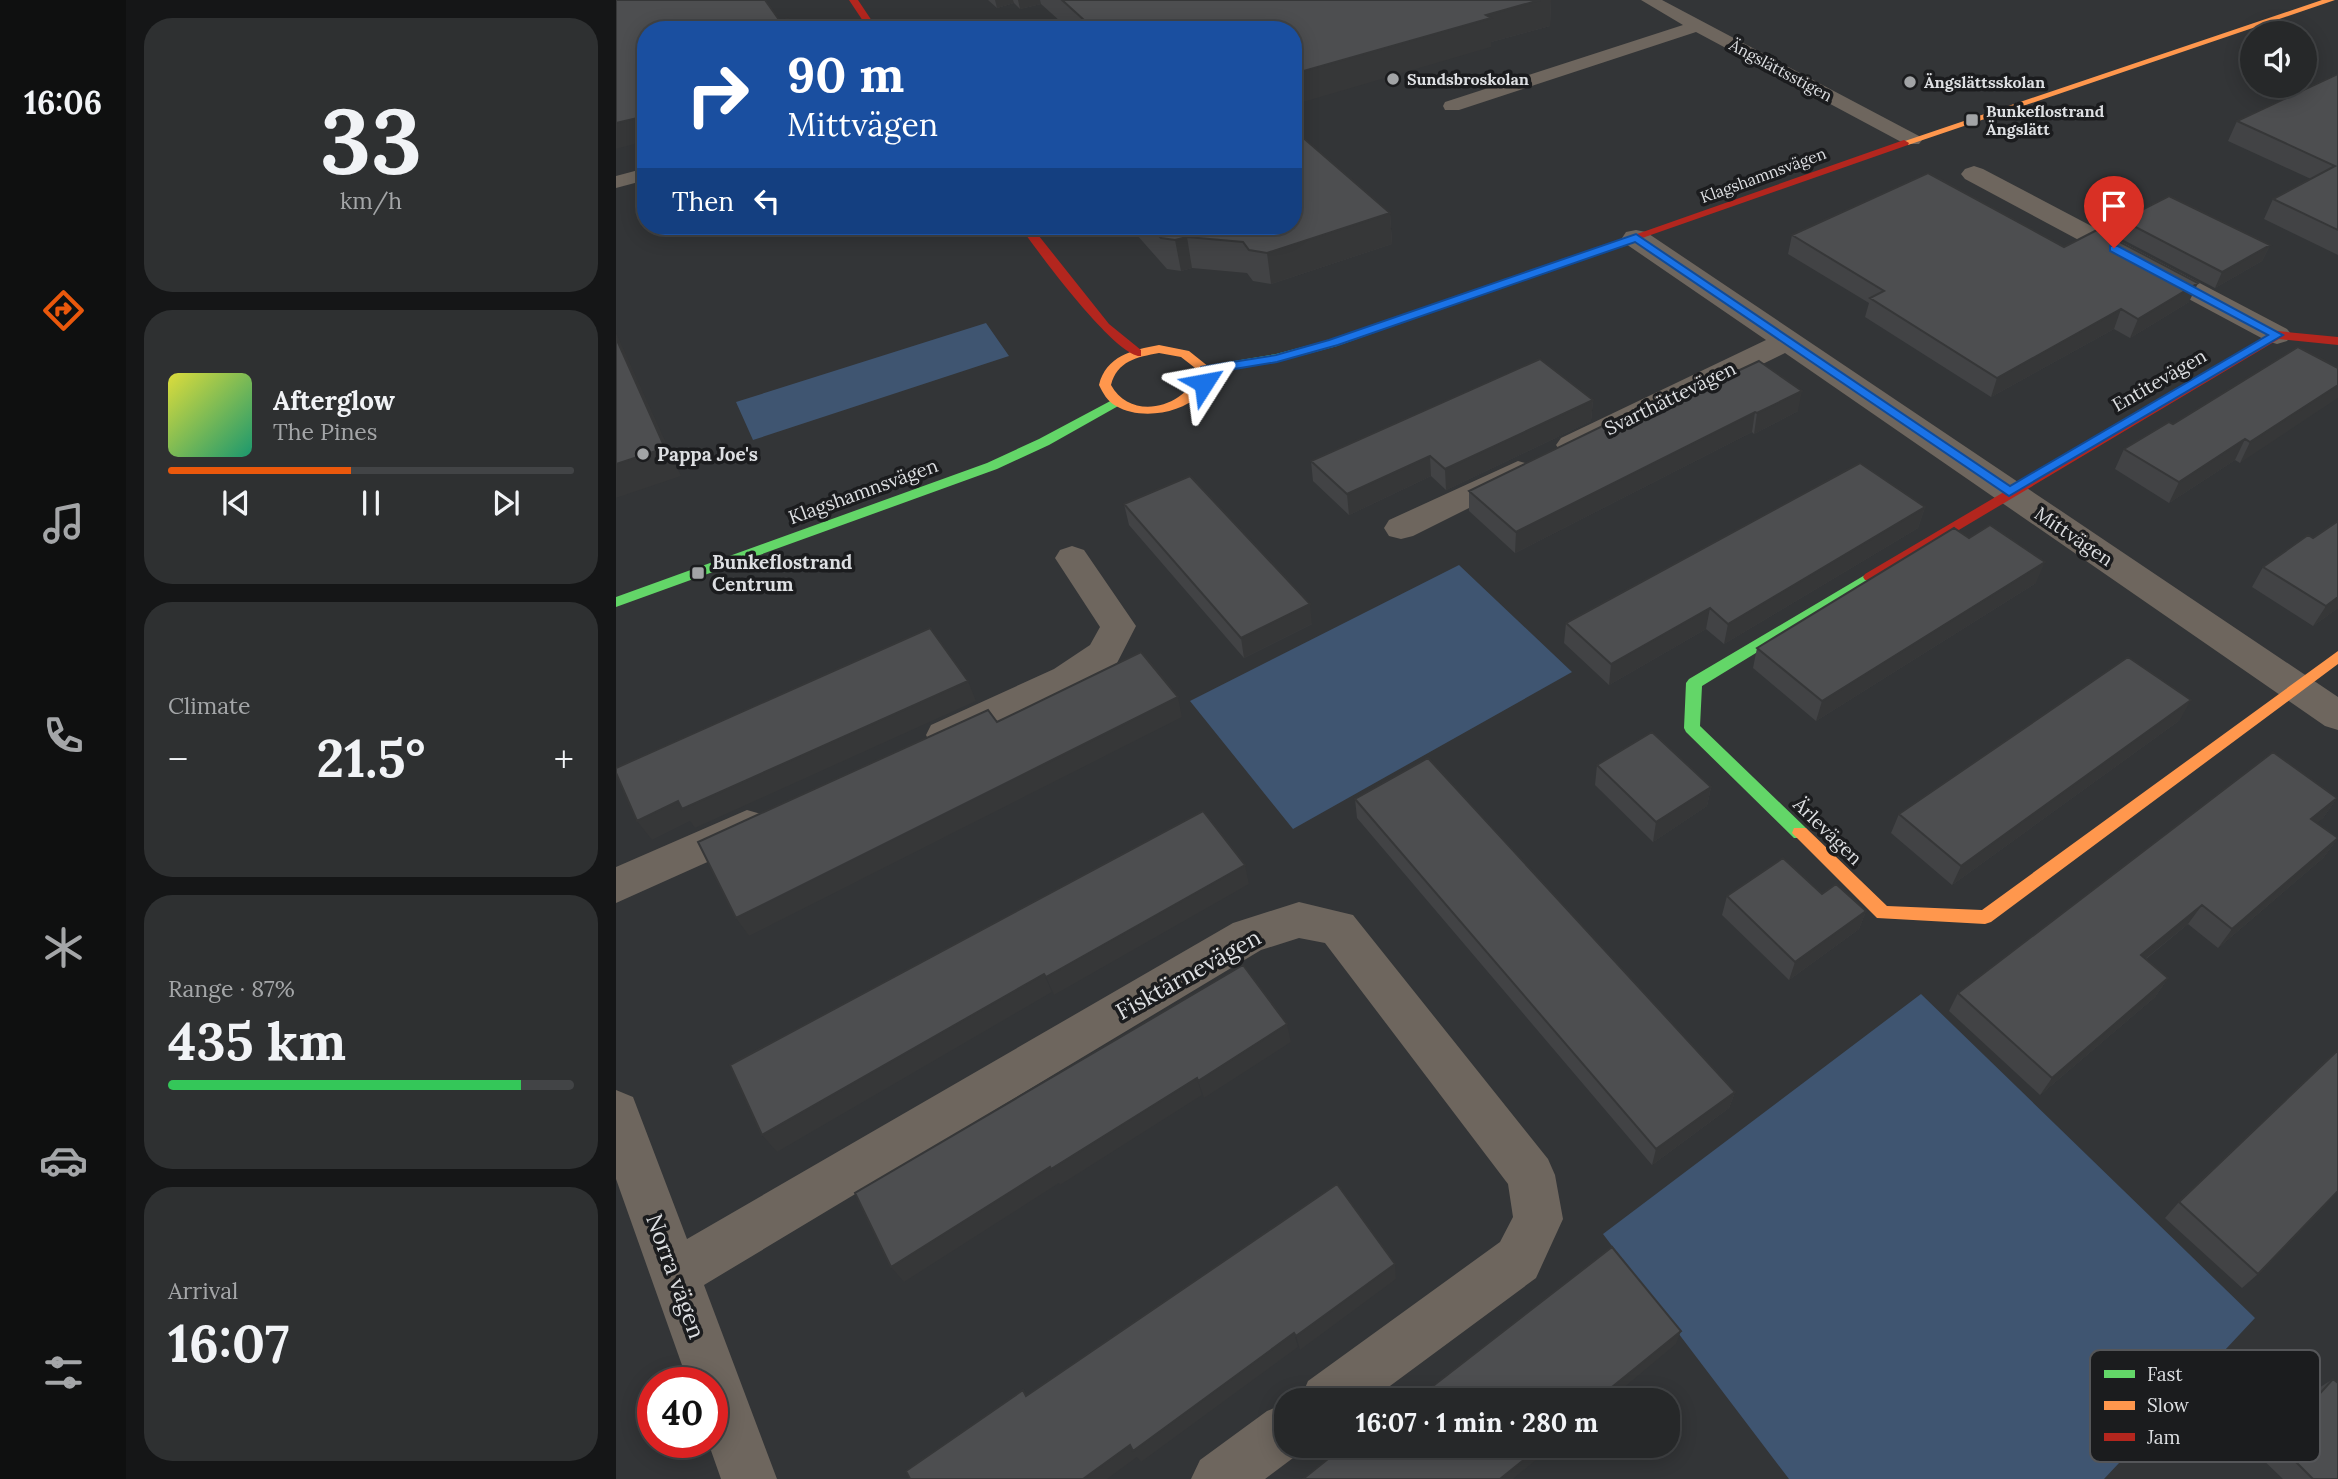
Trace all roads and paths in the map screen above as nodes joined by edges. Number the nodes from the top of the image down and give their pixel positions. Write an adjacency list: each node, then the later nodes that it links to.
1 (853, 0): 4 (street)
2 (1649, 0): 5 (lane, Ängslättsstigen)
3 (2330, 0): 7 (street, Klagshamnsvägen)
4 (868, 21)
5 (1698, 26): 6 (lane); 7 (lane, Ängslättsstigen)
6 (1452, 106)
7 (1912, 140): 12 (street, Klagshamnsvägen)
8 (1974, 174): 13 (street)
9 (637, 176): 10 (lane)
10 (616, 182)
11 (1032, 235): 16 (street)
12 (1636, 238): 14 (street, Mittvägen); 17 (street, Klagshamnsvägen)
13 (2277, 335): 15 (street); 19 (street, Entitevägen)
14 (1787, 341): 19 (street, Mittvägen); 20 (street, Svarthättevägen)
15 (2338, 341)
16 (1137, 352): 17 (street); 18 (street)
17 (1205, 370): 18 (street)
18 (1116, 402): 22 (street, Klagshamnsvägen)
19 (2009, 492): 24 (street, Mittvägen); 24 (street, Ärlevägen)
20 (1401, 528)
21 (1072, 558): 26 (street)
22 (616, 602)
23 (2338, 656): 24 (street)
24 (2295, 687): 25 (street, Mittvägen)
25 (2338, 716)
26 (916, 748)
27 (779, 811): 28 (street)
28 (616, 886)
29 (616, 1112): 30 (street, Norra vägen)
30 (675, 1274): 31 (street, Fisktärnevägen); 33 (street, Norra vägen)
31 (1343, 1388)
32 (1274, 1439): 34 (street)
33 (749, 1479)
34 (1219, 1479)

